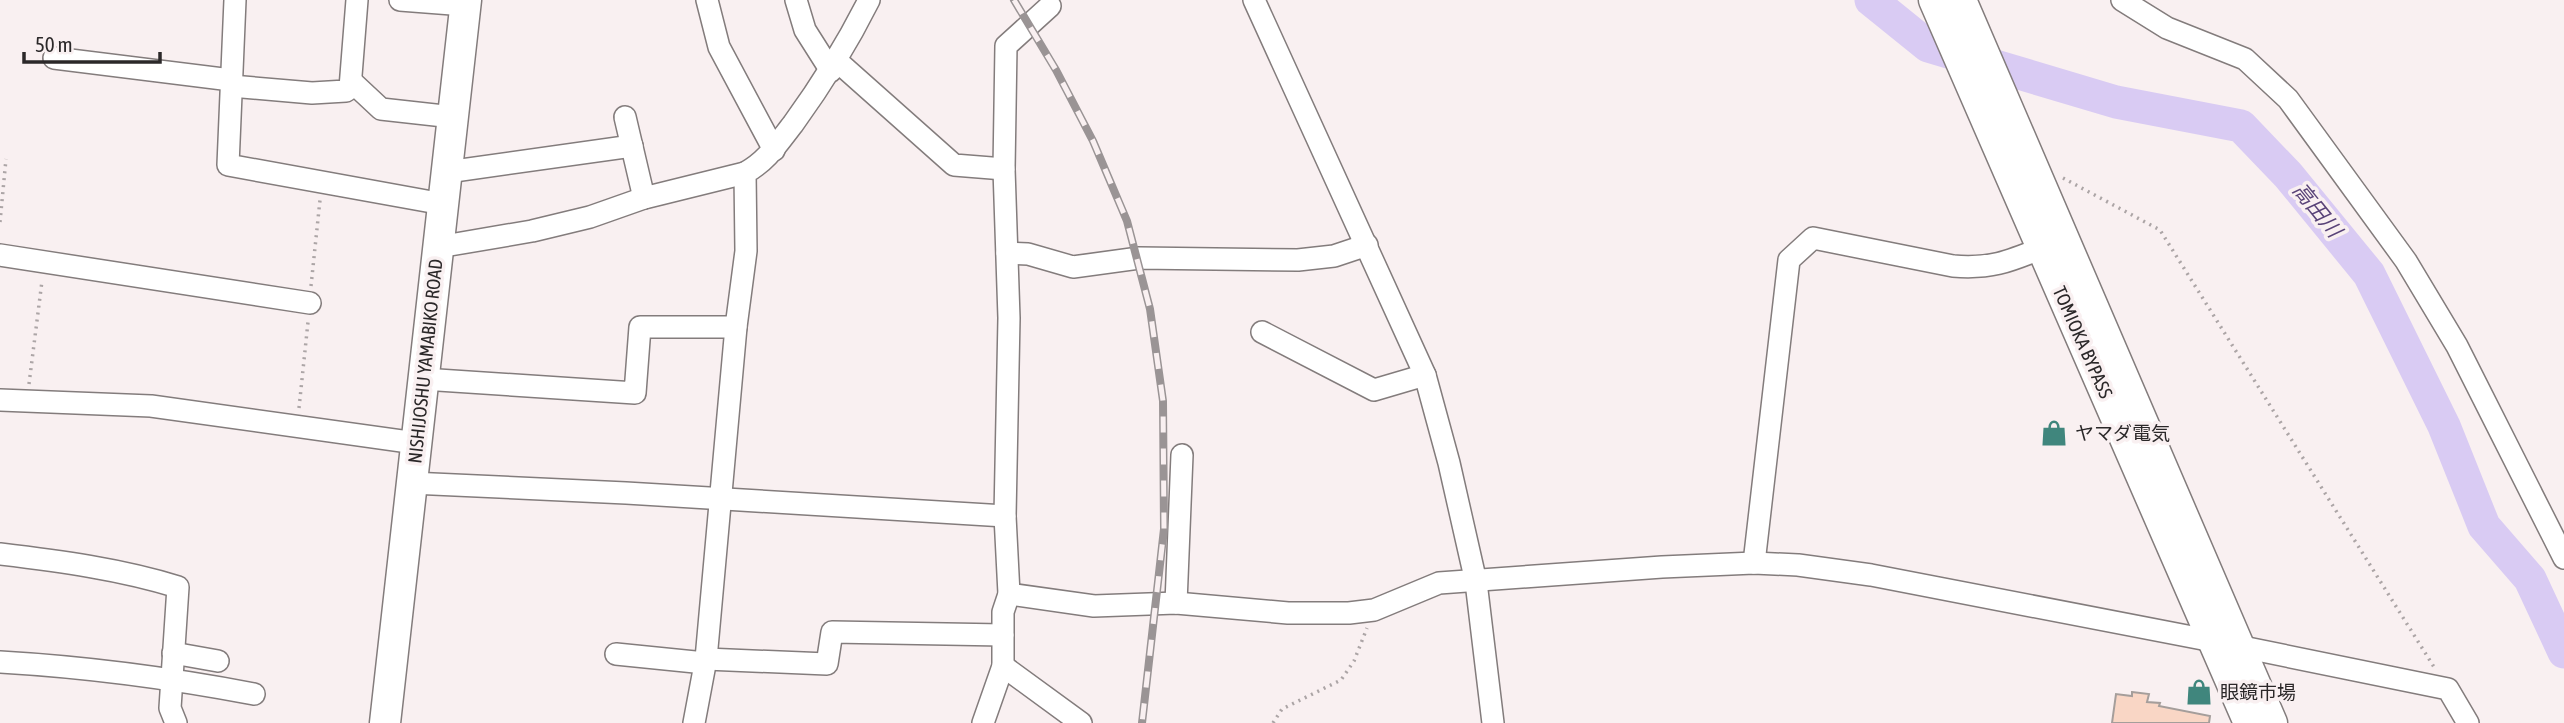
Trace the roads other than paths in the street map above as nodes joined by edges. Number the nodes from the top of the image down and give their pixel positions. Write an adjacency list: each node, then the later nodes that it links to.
1 (235, 0): 16 (street)
2 (357, 0): 15 (street)
3 (400, 0): 12 (street)
4 (707, 0): 20 (street)
5 (796, 0): 14 (street)
6 (869, 0): 14 (street)
7 (1254, 0): 26 (street)
8 (1934, 0): 28 (highway, TOMIOKA BYPASS)
9 (1961, 0): 49 (highway, TOMIOKA BYPASS)
10 (2122, 0): 43 (street)
11 (1051, 2): 21 (street)
12 (466, 3): 17 (highway, NISHIJOSHU YAMABIKO ROAD)
13 (54, 58): 16 (street)
14 (834, 66): 20 (street); 21 (street)
15 (351, 81): 16 (street); 17 (street)
16 (231, 83): 25 (street)
17 (453, 117): 22 (highway, NISHIJOSHU YAMABIKO ROAD)
18 (625, 117): 19 (street)
19 (632, 146): 22 (street); 24 (street)
20 (774, 150): 23 (street)
21 (1004, 169): 29 (street)
22 (447, 172): 25 (highway, NISHIJOSHU YAMABIKO ROAD)
23 (745, 173): 24 (street); 32 (street)
24 (644, 198): 27 (street)
25 (443, 204): 27 (highway, NISHIJOSHU YAMABIKO ROAD)
26 (1367, 245): 29 (street); 34 (street)
27 (438, 247): 35 (highway, NISHIJOSHU YAMABIKO ROAD)
28 (2042, 248): 44 (street); 49 (highway, TOMIOKA BYPASS)
29 (1007, 253): 41 (street)
30 (0, 255): 31 (street)
31 (310, 303)
32 (736, 327): 35 (street); 40 (street)
33 (1262, 332): 34 (street)
34 (1425, 375): 45 (street)
35 (423, 379): 37 (highway, NISHIJOSHU YAMABIKO ROAD)
36 (0, 400): 37 (street)
37 (416, 443): 39 (highway, NISHIJOSHU YAMABIKO ROAD)
38 (1182, 455): 47 (street)
39 (411, 483): 40 (street); 59 (highway, NISHIJOSHU YAMABIKO ROAD)
40 (721, 499): 41 (street); 53 (street)
41 (1005, 516): 46 (street)
42 (0, 554): 50 (street)
43 (2564, 558)
44 (1754, 564): 45 (street); 49 (street)
45 (1476, 582): 47 (street); 63 (street)
46 (1009, 594): 47 (street); 48 (street)
47 (1176, 603)
48 (1003, 635): 53 (street); 55 (street)
49 (2225, 644): 64 (highway, TOMIOKA BYPASS); 65 (highway, TOMIOKA BYPASS); 66 (street)
50 (173, 653): 52 (street); 56 (street)
51 (616, 654): 53 (street)
52 (218, 661)
53 (705, 661): 60 (street)
54 (0, 662): 56 (street)
55 (1003, 666): 61 (street); 62 (street)
56 (171, 678): 57 (street); 58 (street)
57 (254, 694)
58 (176, 723)
59 (385, 723)
60 (694, 723)
61 (983, 723)
62 (1082, 723)
63 (1493, 723)
64 (2249, 723)
65 (2272, 723)
66 (2468, 723)

